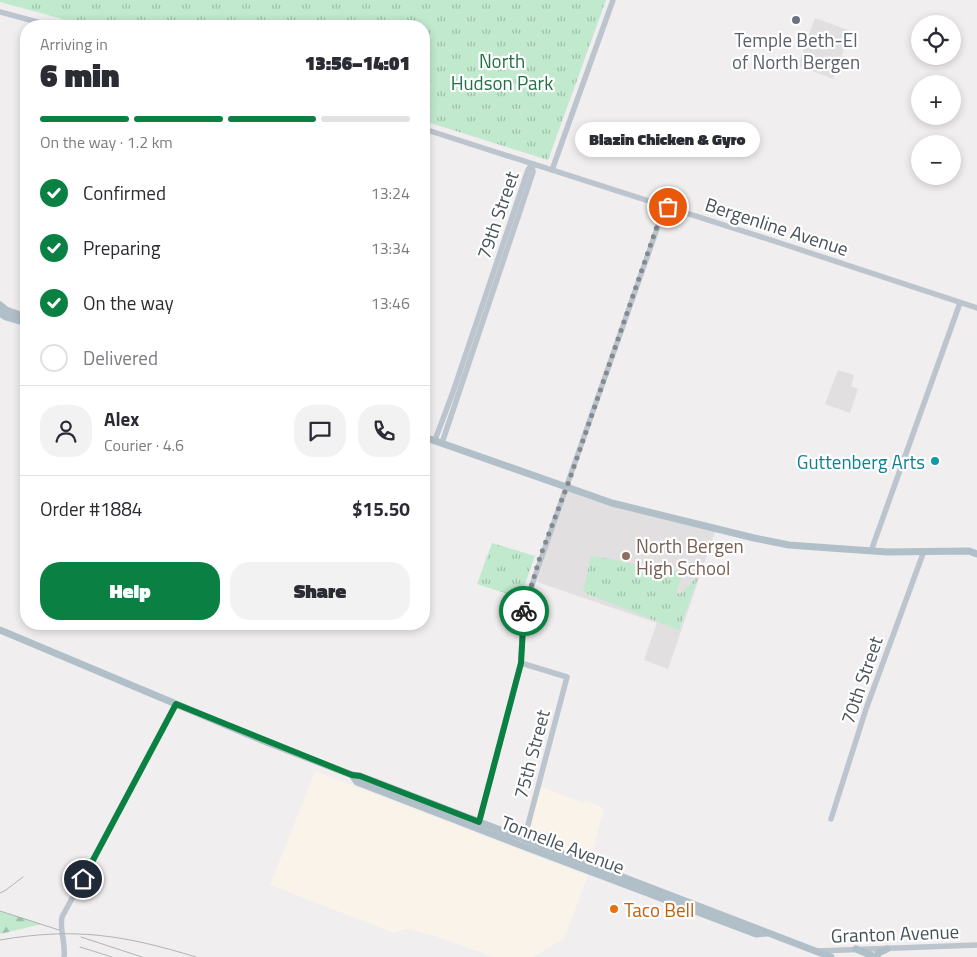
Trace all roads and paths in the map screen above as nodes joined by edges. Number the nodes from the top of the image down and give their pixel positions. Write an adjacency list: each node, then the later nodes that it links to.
1 (613, 0): 6 (street)
2 (0, 12): 3 (street)
3 (30, 20)
4 (430, 131): 5 (street, Bergenline Avenue)
5 (532, 164): 6 (street, Bergenline Avenue); 14 (street, 79th Street)
6 (552, 170): 7 (street, Bergenline Avenue)
7 (664, 206): 8 (street, Bergenline Avenue); 15 (street)
8 (960, 303): 9 (street, Bergenline Avenue); 16 (street)
9 (977, 308)
10 (1, 309): 11 (main road); 12 (main road)
11 (20, 315)
12 (20, 320)
13 (430, 439): 14 (main road)
14 (438, 441): 15 (main road)
15 (567, 487): 16 (main road); 20 (street)
16 (871, 551): 17 (main road)
17 (924, 552): 18 (main road); 22 (street, 70th Street)
18 (977, 554)
19 (0, 630): 21 (main road, Tonnelle Avenue)
20 (521, 663): 23 (street); 24 (street, 75th Street)
21 (176, 704): 23 (main road, Tonnelle Avenue); 30 (street)
22 (831, 819)
23 (478, 825): 24 (main road, Tonnelle Avenue); 25 (main road, Tonnelle Avenue)
24 (524, 840): 25 (main road, Tonnelle Avenue)
25 (767, 933): 29 (main road, Tonnelle Avenue)
26 (977, 945): 28 (street, Granton Avenue)
27 (856, 949): 28 (street, Granton Avenue); 29 (street, Granton Avenue); 32 (main road)
28 (887, 949): 32 (main road)
29 (815, 951): 31 (main road, Tonnelle Avenue)
30 (64, 957)
31 (831, 957)
32 (876, 957)

